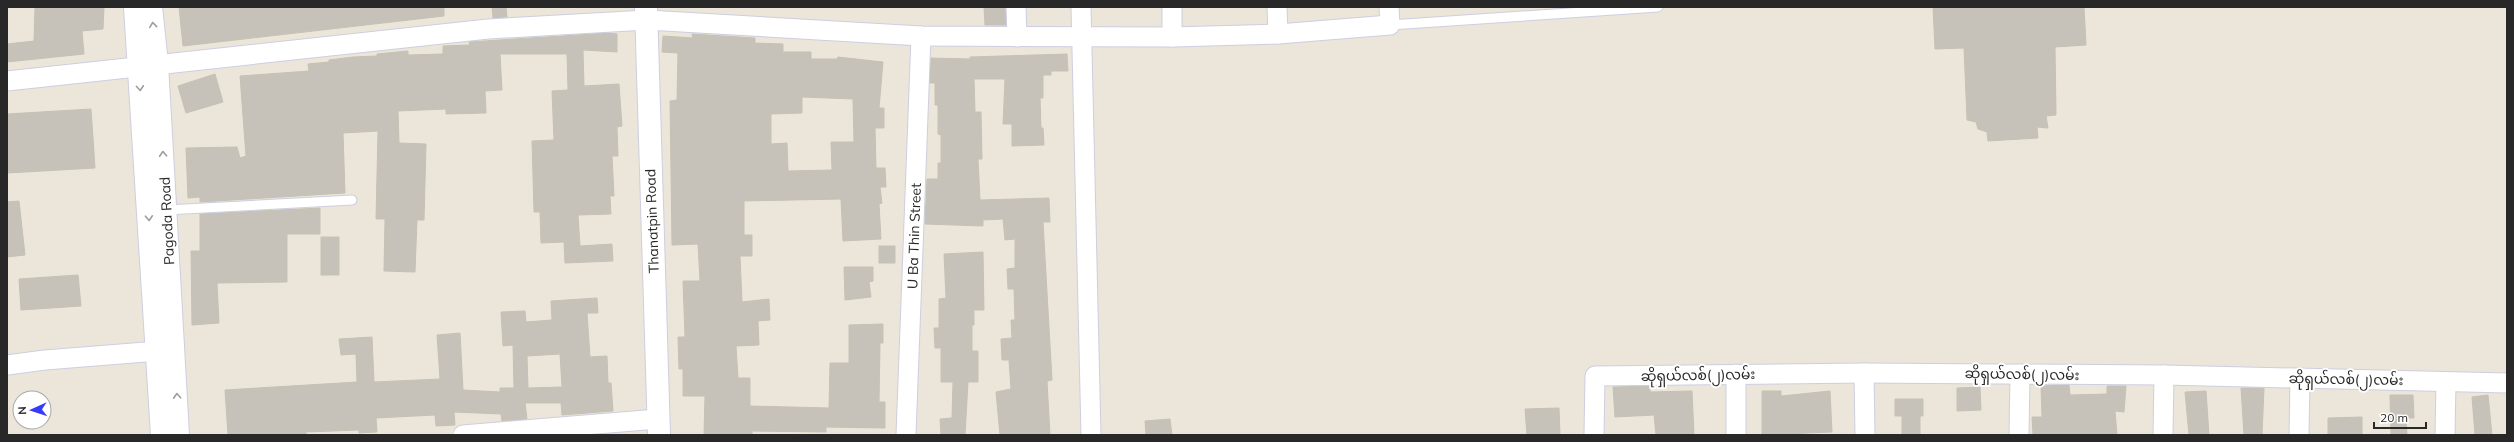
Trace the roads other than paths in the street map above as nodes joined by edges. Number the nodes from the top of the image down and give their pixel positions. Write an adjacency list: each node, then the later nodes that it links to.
1 (135, 7): 15 (street, Pagoda Road)
2 (151, 7): 15 (street, Pagoda Road, one-way to 2)
3 (1016, 7): 12 (street)
4 (1081, 7): 13 (street)
5 (1172, 7): 14 (street)
6 (1277, 7): 10 (street)
7 (1658, 7): 9 (lane)
8 (647, 13): 11 (street); 15 (street); 28 (street, Thanatpin Road)
9 (1390, 16): 10 (street)
10 (1278, 34): 14 (street)
11 (921, 36): 12 (street); 32 (street, U Ba Thin Street)
12 (1017, 37): 13 (street)
13 (1082, 37): 14 (street); 33 (street)
14 (1172, 37)
15 (148, 65): 16 (street); 18 (street, Pagoda Road, one-way to 15); 19 (street, Pagoda Road, one-way to 19)
16 (7, 81)
17 (352, 200): 18 (lane)
18 (166, 210): 19 (street, Pagoda Road)
19 (166, 350): 20 (street); 29 (street, Pagoda Road); 30 (street, Pagoda Road, one-way to 19)
20 (7, 365)
21 (1864, 373): 22 (street, ဆိုရှယ်လစ်(၂)လမ်း); 23 (street, ဆိုရှယ်လစ်(၂)လမ်း); 36 (street)
22 (1736, 374): 34 (street, ဆိုရှယ်လစ်(၂)လမ်း); 35 (street)
23 (2020, 374): 24 (street, ဆိုရှယ်လစ်(၂)လမ်း); 37 (street)
24 (2164, 376): 25 (street, ဆိုရှယ်လစ်(၂)လမ်း); 38 (street)
25 (2300, 378): 26 (street, ဆိုရှယ်လစ်(၂)လမ်း); 39 (street)
26 (2446, 382): 27 (street, ဆိုရှယ်လစ်(၂)လမ်း); 40 (street)
27 (2507, 383)
28 (658, 427): 31 (street)
29 (162, 435)
30 (178, 435)
31 (463, 435)
32 (906, 435)
33 (1091, 435)
34 (1594, 435)
35 (1736, 435)
36 (1865, 435)
37 (2019, 435)
38 (2163, 435)
39 (2299, 435)
40 (2445, 435)

